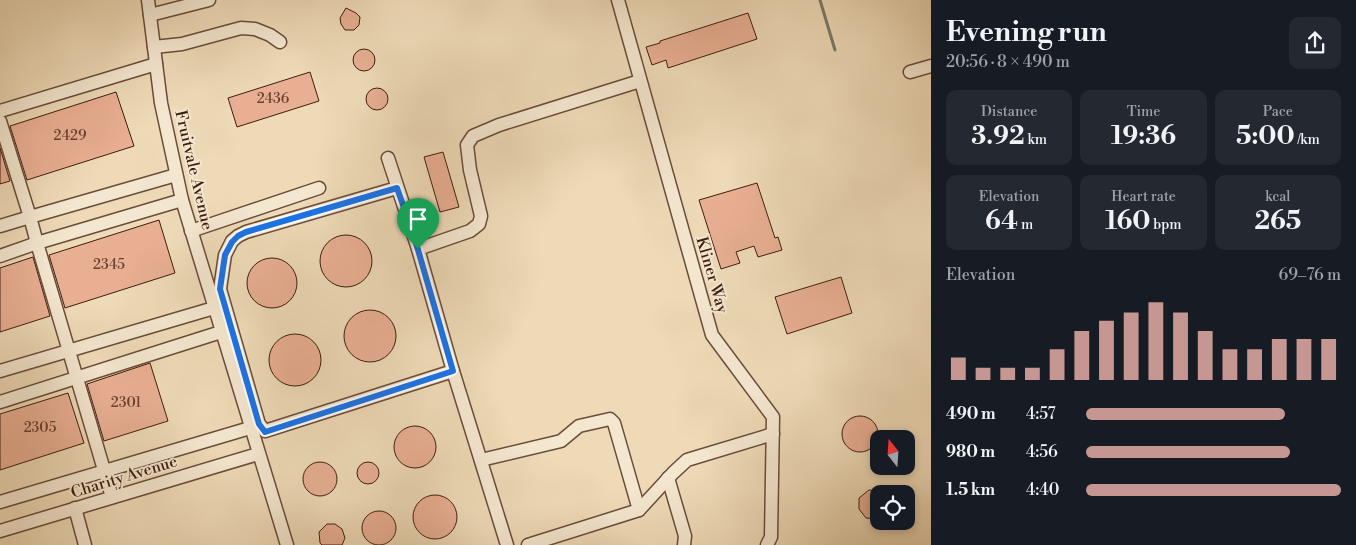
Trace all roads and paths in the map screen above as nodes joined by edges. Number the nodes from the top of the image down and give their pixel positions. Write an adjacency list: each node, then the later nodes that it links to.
1 (148, 0): 5 (street, Fruitvale Avenue)
2 (209, 0): 4 (street)
3 (618, 0): 11 (street, Kliner Way)
4 (188, 3): 5 (street)
5 (150, 15): 7 (street, Fruitvale Avenue)
6 (280, 42): 7 (street)
7 (154, 47): 8 (street, Fruitvale Avenue)
8 (156, 64): 12 (street); 15 (street, Fruitvale Avenue)
9 (931, 66): 10 (street)
10 (910, 72)
11 (640, 80): 23 (street); 33 (street, Kliner Way)
12 (0, 111)
13 (0, 121): 19 (street)
14 (388, 158): 17 (street)
15 (176, 175): 18 (street, Fruitvale Avenue); 19 (street)
16 (319, 188): 21 (street)
17 (397, 188): 23 (street); 29 (street)
18 (182, 200): 21 (street, Fruitvale Avenue); 22 (street)
19 (30, 217): 20 (street); 22 (street)
20 (0, 226)
21 (191, 231): 25 (street, Fruitvale Avenue)
22 (37, 243): 24 (street); 27 (street)
23 (418, 249): 29 (street)
24 (0, 256)
25 (214, 308): 26 (street, Fruitvale Avenue); 27 (street)
26 (221, 332): 30 (street); 32 (street, Fruitvale Avenue)
27 (68, 350): 28 (street); 30 (street)
28 (0, 371)
29 (453, 371): 35 (street)
30 (76, 378): 31 (street); 36 (street)
31 (0, 402)
32 (250, 428): 34 (street, Fruitvale Avenue); 36 (street)
33 (773, 434): 37 (street); 48 (street, Kliner Way)
34 (258, 454): 38 (street, Charity Avenue); 44 (street, Fruitvale Avenue)
35 (481, 460): 41 (street); 45 (street)
36 (103, 470): 38 (street); 39 (street)
37 (668, 478): 41 (street); 47 (street)
38 (112, 497): 40 (street, Charity Avenue)
39 (0, 502)
40 (75, 508): 42 (street, Charity Avenue); 43 (street)
41 (639, 510): 46 (street)
42 (0, 531)
43 (85, 545)
44 (287, 545)
45 (507, 545)
46 (528, 545)
47 (684, 545)
48 (767, 545)

